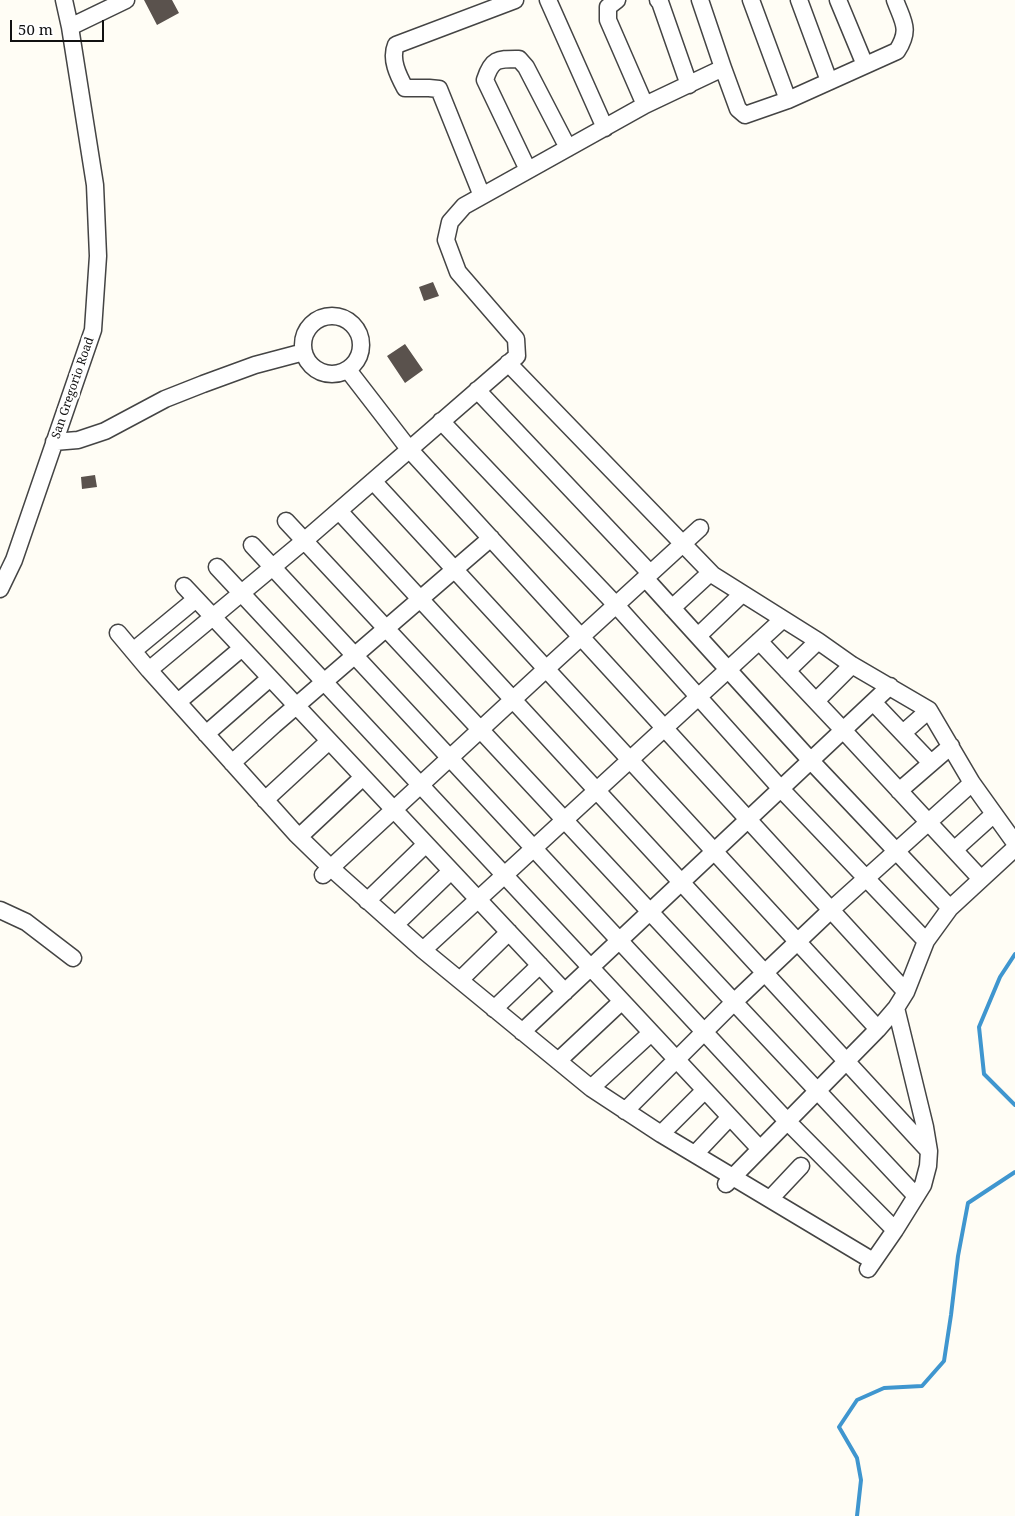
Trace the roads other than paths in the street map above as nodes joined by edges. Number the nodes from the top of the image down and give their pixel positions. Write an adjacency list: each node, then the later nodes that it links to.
1 (64, 0): 12 (street, San Gregorio Road)
2 (126, 0): 12 (street)
3 (515, 0): 22 (street)
4 (548, 0): 19 (street)
5 (616, 0): 18 (street)
6 (658, 0): 16 (street)
7 (700, 0): 14 (street)
8 (751, 0): 17 (street)
9 (798, 0): 15 (street)
10 (838, 0): 13 (street)
11 (896, 0): 13 (street)
12 (70, 26): 28 (street, San Gregorio Road)
13 (865, 65): 15 (street)
14 (723, 68): 16 (street); 17 (street)
15 (829, 81): 17 (street)
16 (689, 85): 18 (street)
17 (788, 100)
18 (645, 105): 19 (street)
19 (605, 128): 20 (street)
20 (568, 148): 21 (street); 21 (street)
21 (528, 170): 22 (street)
22 (482, 196): 24 (street)
23 (304, 352): 25 (street); 25 (street); 28 (street)
24 (508, 363): 26 (street); 37 (street)
25 (348, 370): 29 (street)
26 (477, 390): 27 (street); 42 (street)
27 (441, 421): 29 (street); 49 (street)
28 (54, 442): 44 (street, San Gregorio Road)
29 (409, 449): 30 (street); 34 (street)
30 (373, 481): 31 (street); 40 (street)
31 (339, 511): 35 (street); 48 (street)
32 (286, 521): 35 (street)
33 (700, 528): 37 (street)
34 (490, 538): 40 (street); 56 (street)
35 (304, 542): 39 (street); 53 (street)
36 (252, 545): 39 (street)
37 (682, 545): 41 (street); 42 (street)
38 (217, 566): 45 (street)
39 (272, 568): 45 (street); 61 (street)
40 (455, 570): 48 (street); 63 (street)
41 (710, 573): 46 (street); 50 (street)
42 (648, 576): 49 (street); 50 (street)
43 (184, 586): 47 (street)
44 (0, 590)
45 (241, 593): 51 (street); 68 (street)
46 (742, 594): 52 (street); 55 (street)
47 (196, 599): 51 (street); 60 (street)
48 (421, 599): 53 (street); 71 (street)
49 (616, 605): 56 (street); 70 (street)
50 (672, 608): 55 (street)
51 (213, 617): 59 (street); 65 (street)
52 (782, 620): 57 (street); 58 (street)
53 (386, 629): 61 (street); 78 (street)
54 (118, 633): 60 (street)
55 (698, 636): 64 (street)
56 (580, 637): 63 (street); 77 (street)
57 (758, 641): 64 (street); 66 (street)
58 (818, 641): 62 (street); 66 (street)
59 (242, 648): 67 (street); 73 (street)
60 (133, 651): 65 (street)
61 (354, 656): 68 (street); 84 (street)
62 (852, 665): 69 (street); 72 (street)
63 (546, 668): 71 (street); 85 (street)
64 (728, 669): 70 (street); 86 (street)
65 (149, 670): 73 (street)
66 (787, 671): 72 (street)
67 (270, 678): 75 (street); 81 (street)
68 (324, 682): 75 (street); 91 (street)
69 (890, 686): 74 (street); 76 (street)
70 (698, 697): 77 (street); 92 (street)
71 (513, 699): 78 (street); 93 (street)
72 (816, 701): 79 (street)
73 (178, 702): 81 (street)
74 (873, 702): 79 (street); 80 (street)
75 (296, 706): 82 (street); 87 (street)
76 (929, 710): 80 (street); 83 (street)
77 (665, 727): 85 (street); 98 (street)
78 (480, 730): 84 (street); 99 (street)
79 (844, 730): 86 (street); 94 (street)
80 (903, 733): 88 (street)
81 (206, 734): 87 (street)
82 (329, 741): 89 (street); 95 (street)
83 (951, 746): 88 (street); 90 (street)
84 (449, 758): 91 (street); 104 (street)
85 (629, 760): 93 (street); 108 (street)
86 (810, 761): 92 (street); 107 (street)
87 (232, 763): 95 (street)
88 (931, 764): 94 (street)
89 (363, 777): 96 (street); 101 (street)
90 (972, 783): 97 (street); 100 (street)
91 (420, 785): 96 (street); 111 (street)
92 (781, 789): 98 (street); 112 (street)
93 (596, 790): 99 (street); 114 (street)
94 (899, 791): 100 (street)
95 (265, 800): 101 (street)
96 (394, 810): 103 (street); 110 (street)
97 (994, 814): 102 (street); 106 (street)
98 (749, 819): 108 (street); 118 (street)
99 (564, 820): 104 (street); 120 (street)
100 (928, 822): 106 (street); 107 (street)
101 (299, 837): 110 (street)
102 (1015, 843)
103 (426, 844): 109 (street); 116 (street)
104 (533, 848): 111 (street); 123 (street)
105 (1015, 848): 113 (street)
106 (954, 850): 113 (street)
107 (896, 851): 112 (street); 117 (street)
108 (714, 852): 114 (street); 125 (street)
109 (451, 871): 115 (street); 121 (street)
110 (327, 872): 116 (street)
111 (504, 875): 115 (street); 129 (street)
112 (866, 878): 118 (street); 124 (street)
113 (981, 880): 117 (street)
114 (682, 882): 120 (street); 130 (street)
115 (478, 899): 122 (street); 126 (street)
116 (367, 901): 121 (street)
117 (950, 908): 124 (street)
118 (832, 909): 125 (street); 133 (street)
119 (0, 910): 127 (street)
120 (650, 912): 123 (street); 135 (street)
121 (395, 924): 126 (street)
122 (509, 932): 128 (street); 131 (street)
123 (620, 941): 129 (street); 140 (street)
124 (926, 941): 133 (street)
125 (797, 942): 130 (street); 138 (street)
126 (423, 950): 131 (street)
127 (73, 958)
128 (540, 965): 132 (street); 137 (street)
129 (591, 968): 132 (street); 134 (street)
130 (765, 972): 135 (street); 144 (street)
131 (460, 980): 137 (street)
132 (565, 992): 139 (street)
133 (906, 992): 136 (street)
134 (622, 1001): 141 (street); 143 (street)
135 (734, 1002): 140 (street); 147 (street)
136 (896, 1008): 138 (street); 153 (street)
137 (494, 1009): 139 (street)
138 (878, 1029): 144 (street)
139 (522, 1032): 143 (street)
140 (704, 1032): 142 (street); 150 (street)
141 (651, 1033): 142 (street); 145 (street)
142 (676, 1060): 146 (street); 148 (street)
143 (558, 1061): 145 (street)
144 (846, 1061): 147 (street); 153 (street)
145 (590, 1088): 148 (street)
146 (705, 1090): 149 (street); 151 (street)
147 (817, 1091): 150 (street); 157 (street)
148 (625, 1112): 151 (street)
149 (730, 1117): 152 (street); 154 (street)
150 (787, 1121): 152 (street); 159 (street)
151 (661, 1134): 154 (street)
152 (760, 1149): 156 (street)
153 (929, 1151): 157 (street)
154 (695, 1154): 156 (street)
155 (801, 1166): 158 (street)
156 (729, 1181): 158 (street)
157 (916, 1196): 159 (street)
158 (770, 1199): 159 (street)
159 (895, 1230)

